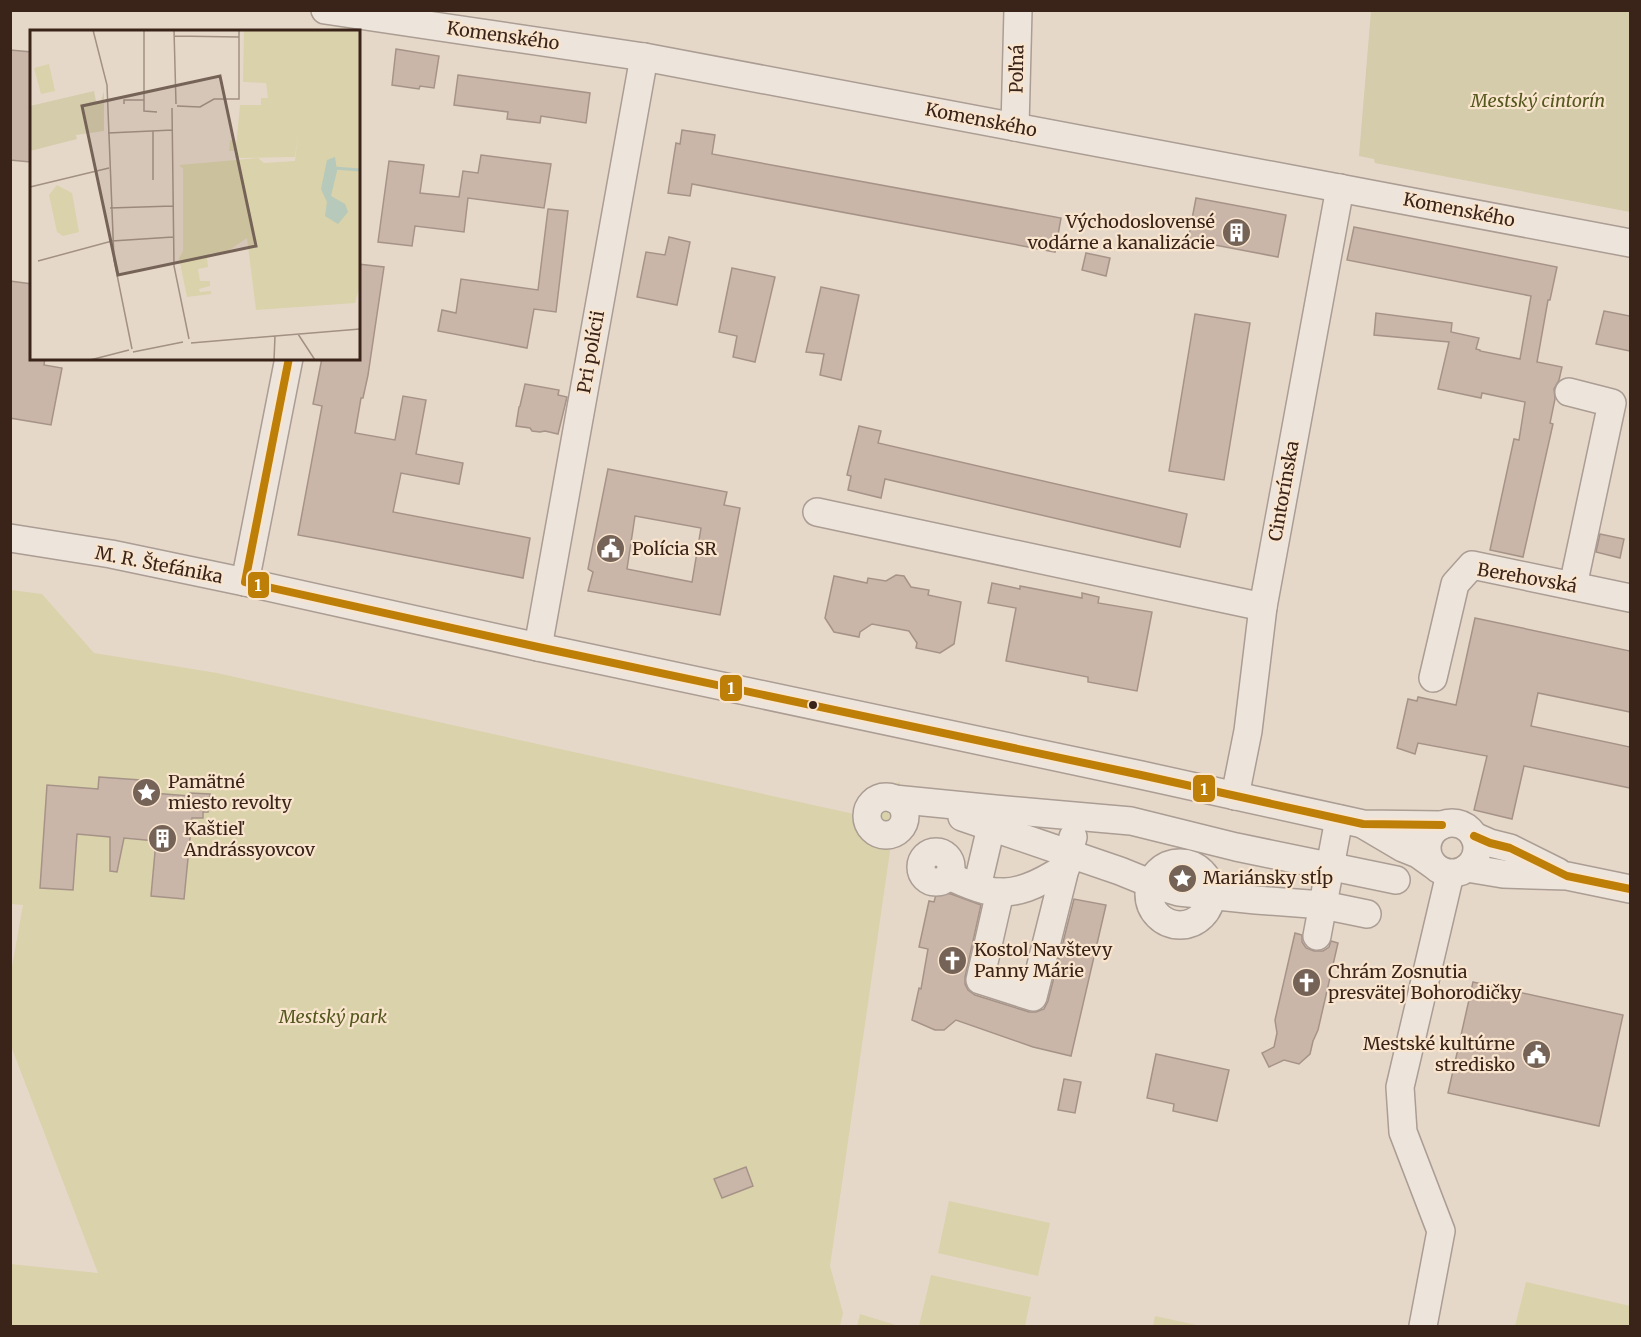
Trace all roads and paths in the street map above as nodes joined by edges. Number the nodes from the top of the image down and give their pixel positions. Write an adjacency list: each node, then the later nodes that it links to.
1 (325, 10): 3 (street, Komenského)
2 (1018, 10): 6 (street, Poľná)
3 (330, 11): 4 (street); 5 (street, Komenského)
4 (329, 30)
5 (644, 57): 6 (street, Komenského); 17 (street, Pri polícii)
6 (1015, 127): 7 (street, Komenského)
7 (1340, 188): 8 (street, Komenského); 16 (street, Cintorínska)
8 (1630, 243)
9 (289, 360): 13 (street)
10 (1569, 392): 14 (street)
11 (817, 512): 16 (street)
12 (10, 538): 13 (street, M. R. Štefánika)
13 (245, 582): 17 (street, M. R. Štefánika)
14 (1573, 586): 15 (street, Berehovská); 18 (street, Berehovská)
15 (1630, 598)
16 (1263, 607): 19 (street, Cintorínska)
17 (538, 646): 19 (street, M. R. Štefánika)
18 (1433, 678)
19 (1235, 796): 23 (street, M. R. Štefánika)
20 (963, 812): 22 (street); 34 (street); 34 (street)
21 (1077, 816): 22 (street); 25 (street); 28 (street)
22 (993, 818): 28 (street); 34 (street)
23 (1351, 822): 24 (street, M. R. Štefánika); 30 (street); 31 (street, M. R. Štefánika)
24 (1442, 825): 26 (street); 31 (street)
25 (1146, 826): 27 (street); 29 (street)
26 (1474, 836): 31 (street); 32 (street, M. R. Štefánika)
27 (1236, 847): 29 (street); 30 (street)
28 (1067, 861): 34 (street); 34 (street); 35 (street)
29 (1186, 864): 35 (street); 37 (street)
30 (1331, 867): 33 (street); 38 (street)
31 (1450, 869): 32 (street, M. R. Štefánika); 41 (street)
32 (1567, 876): 36 (street, M. R. Štefánika)
33 (1396, 880)
34 (967, 882)
35 (1152, 884): 37 (street)
36 (1630, 889)
37 (1210, 894): 38 (street)
38 (1323, 905): 39 (street); 40 (street)
39 (1367, 914)
40 (1317, 936)
41 (1424, 1326)

